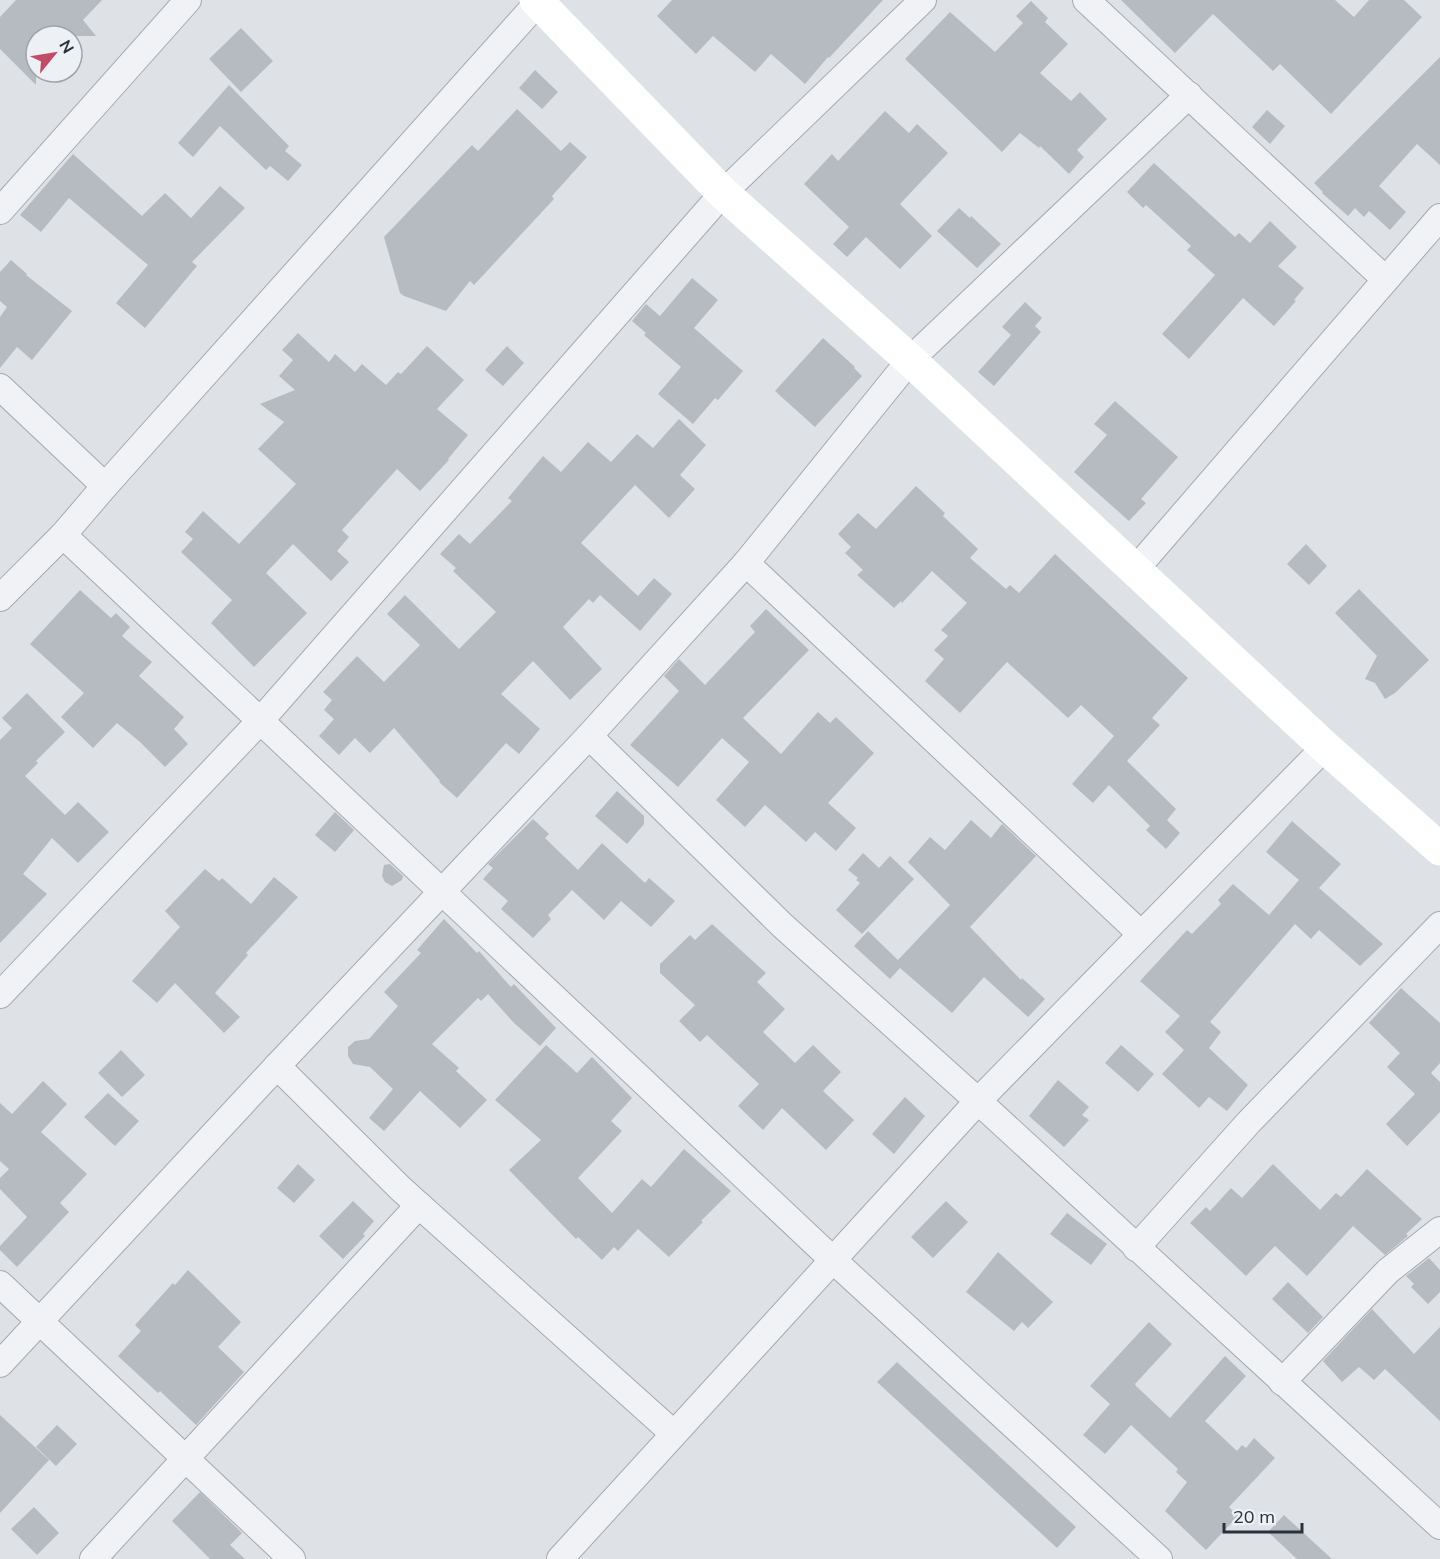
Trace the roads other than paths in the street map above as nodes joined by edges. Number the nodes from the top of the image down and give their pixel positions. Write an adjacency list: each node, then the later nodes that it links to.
1 (188, 0): 7 (street)
2 (922, 0): 6 (street)
3 (1086, 0): 5 (street)
4 (538, 1): 6 (street); 12 (street)
5 (1189, 95): 9 (street); 10 (street)
6 (723, 193): 10 (street); 17 (street)
7 (0, 211)
8 (1440, 217): 9 (street)
9 (1385, 279): 15 (street)
10 (910, 360): 14 (street); 15 (street)
11 (0, 387): 12 (street)
12 (105, 486): 13 (street)
13 (63, 535): 16 (street); 17 (street)
14 (746, 564): 18 (street); 23 (street)
15 (1135, 570): 19 (street)
16 (0, 598)
17 (261, 720): 21 (street); 24 (street)
18 (589, 736): 21 (street); 26 (street)
19 (1325, 747): 20 (street); 23 (street)
20 (1440, 849)
21 (442, 890): 25 (street); 30 (street)
22 (1440, 925): 29 (street)
23 (1141, 934): 26 (street)
24 (0, 995)
25 (277, 1065): 27 (street); 32 (street)
26 (978, 1101): 29 (street); 30 (street)
27 (419, 1205): 35 (street); 36 (street)
28 (1440, 1230): 34 (street)
29 (1136, 1248): 34 (street)
30 (833, 1260): 35 (street); 41 (street)
31 (0, 1284): 32 (street)
32 (39, 1322): 33 (street); 36 (street)
33 (0, 1364)
34 (1282, 1382): 37 (street)
35 (673, 1433): 40 (street)
36 (187, 1459): 38 (street); 39 (street)
37 (1440, 1526)
38 (93, 1559)
39 (292, 1559)
40 (560, 1559)
41 (1159, 1559)

